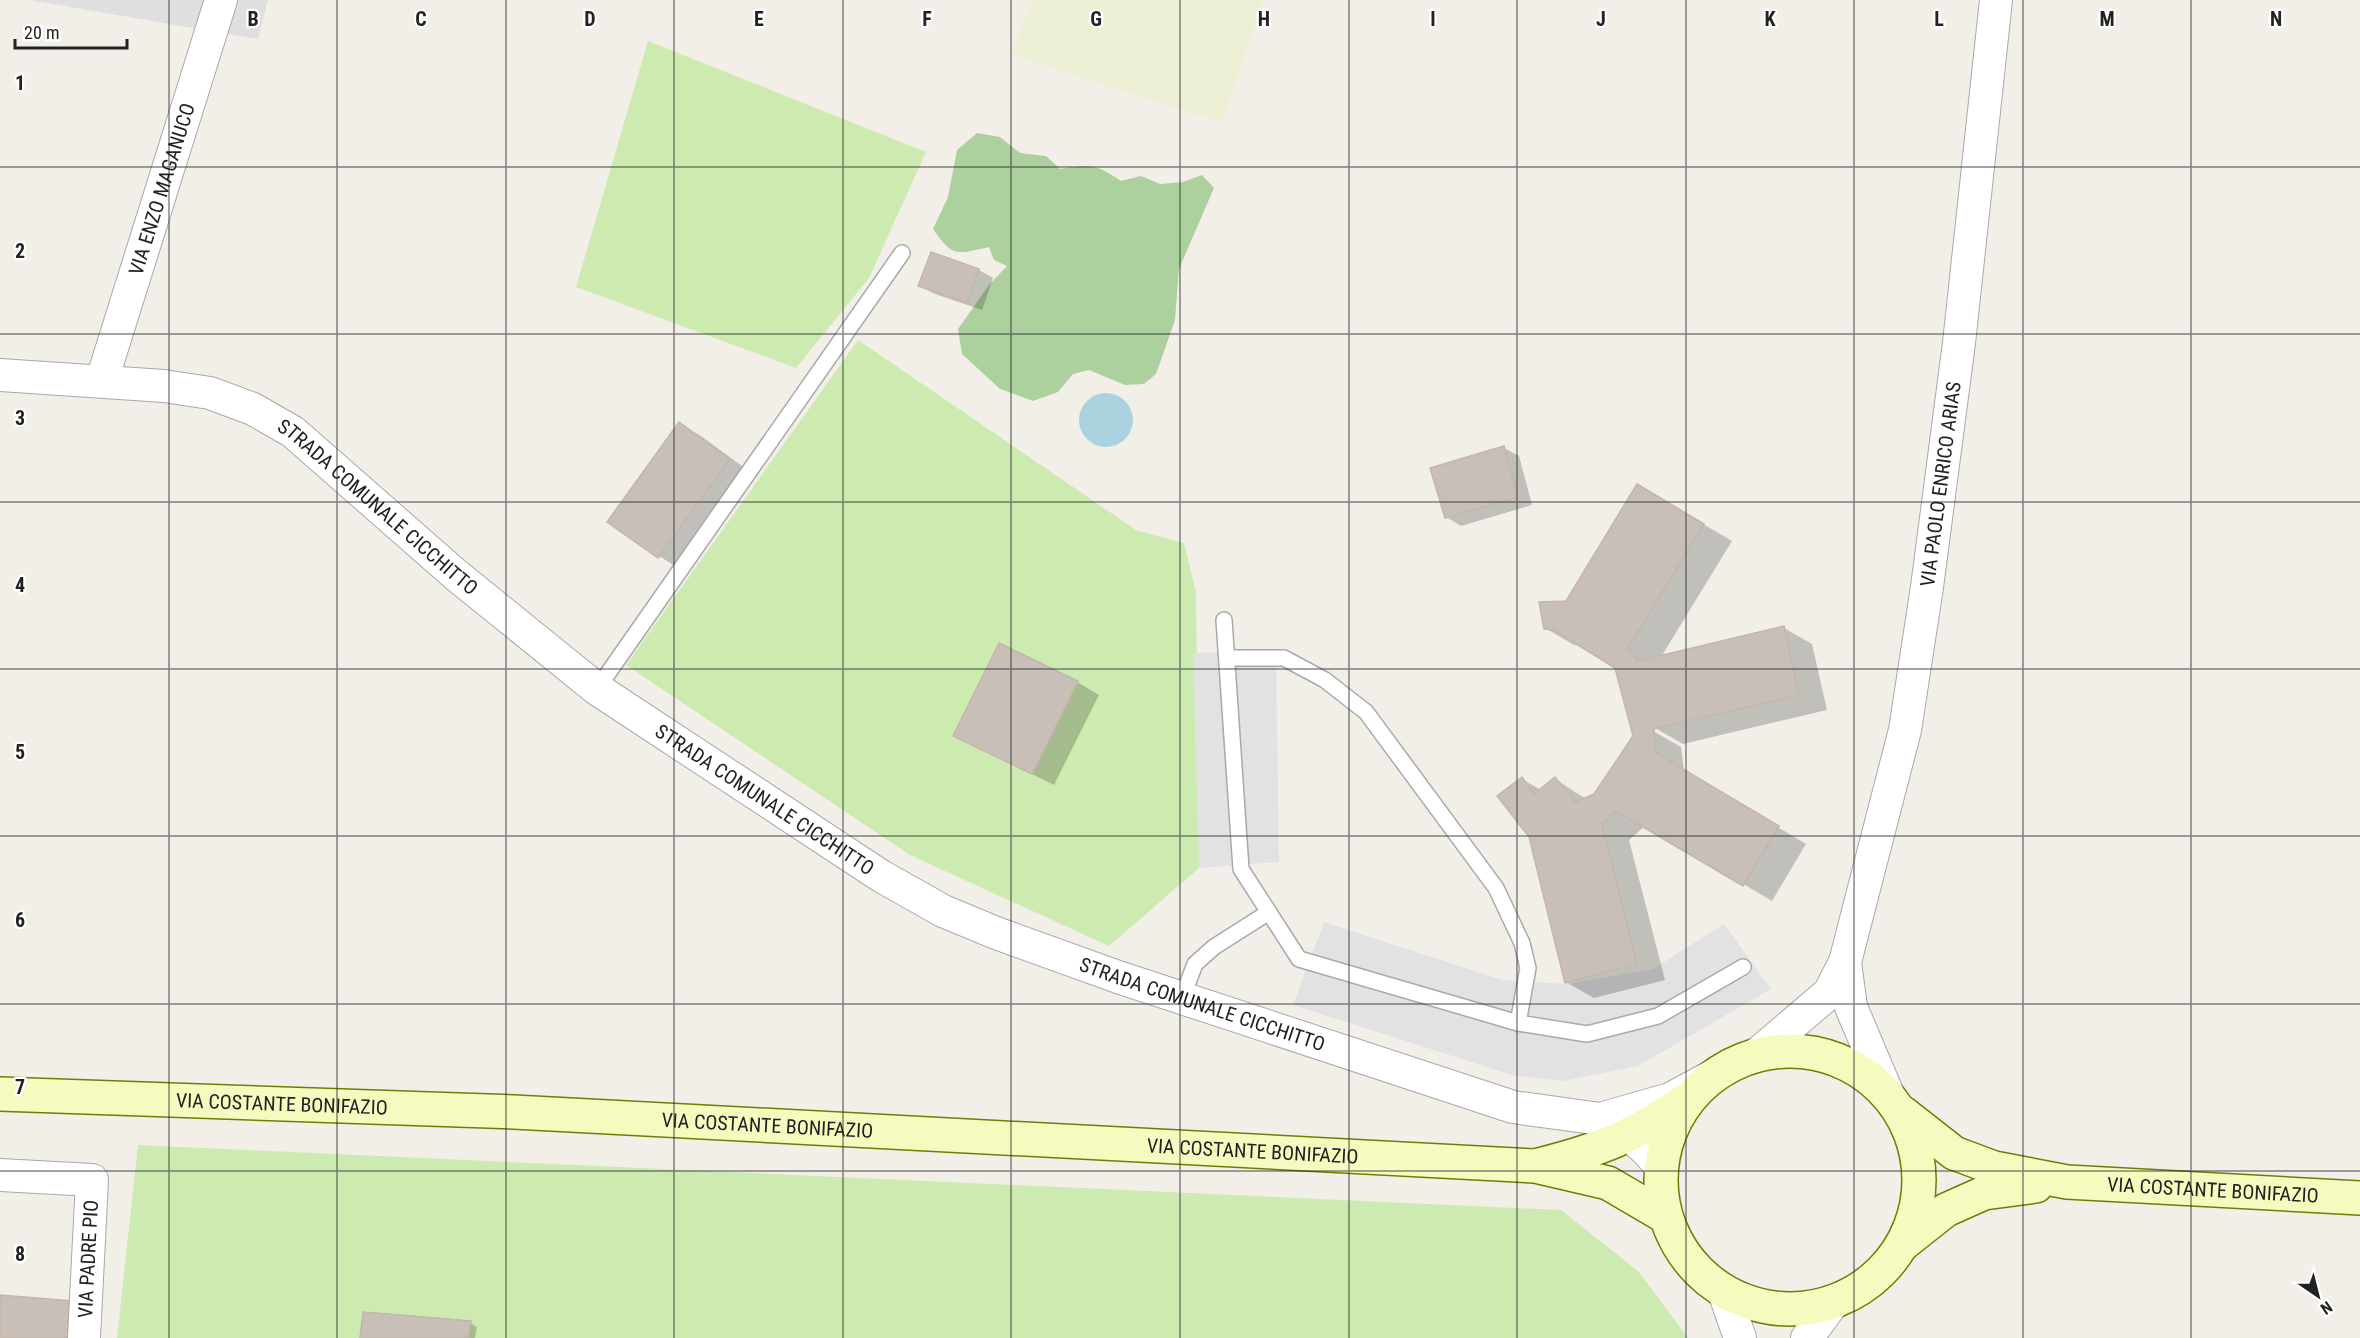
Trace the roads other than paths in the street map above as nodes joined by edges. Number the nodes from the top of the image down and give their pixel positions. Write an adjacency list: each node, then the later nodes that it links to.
1 (221, 0): 5 (street, VIA ENZO MAGANUCO)
2 (1996, 0): 10 (street, VIA PAOLO ENRICO ARIAS)
3 (902, 253): 8 (lane)
4 (0, 375): 5 (street, STRADA COMUNALE CICCHITTO)
5 (102, 380): 8 (street, STRADA COMUNALE CICCHITTO)
6 (1224, 620): 7 (lane)
7 (1227, 658): 9 (lane); 13 (lane)
8 (597, 689): 12 (street, STRADA COMUNALE CICCHITTO)
9 (1269, 912): 12 (lane); 13 (lane)
10 (1845, 962): 14 (street); 18 (street)
11 (1743, 966): 13 (lane)
12 (1182, 998): 19 (street, STRADA COMUNALE CICCHITTO)
13 (1518, 1023)
14 (1755, 1056): 15 (main road); 18 (main road)
15 (1722, 1071): 17 (main road); 19 (street)
16 (0, 1094): 21 (main road, VIA COSTANTE BONIFAZIO)
17 (1694, 1094): 20 (main road); 22 (main road)
18 (1895, 1105): 24 (main road); 27 (main road)
19 (1600, 1119): 20 (street)
20 (1631, 1135): 21 (main road); 22 (street)
21 (1535, 1166): 26 (main road)
22 (1660, 1167): 26 (main road)
23 (0, 1175): 30 (street, VIA PADRE PIO)
24 (2067, 1182): 25 (main road, VIA COSTANTE BONIFAZIO); 27 (main road)
25 (2360, 1198)
26 (1666, 1217): 28 (main road)
27 (1902, 1245): 29 (main road)
28 (1724, 1292): 29 (main road); 31 (street)
29 (1834, 1301): 32 (street)
30 (84, 1338)
31 (1740, 1338)
32 (1806, 1338)

